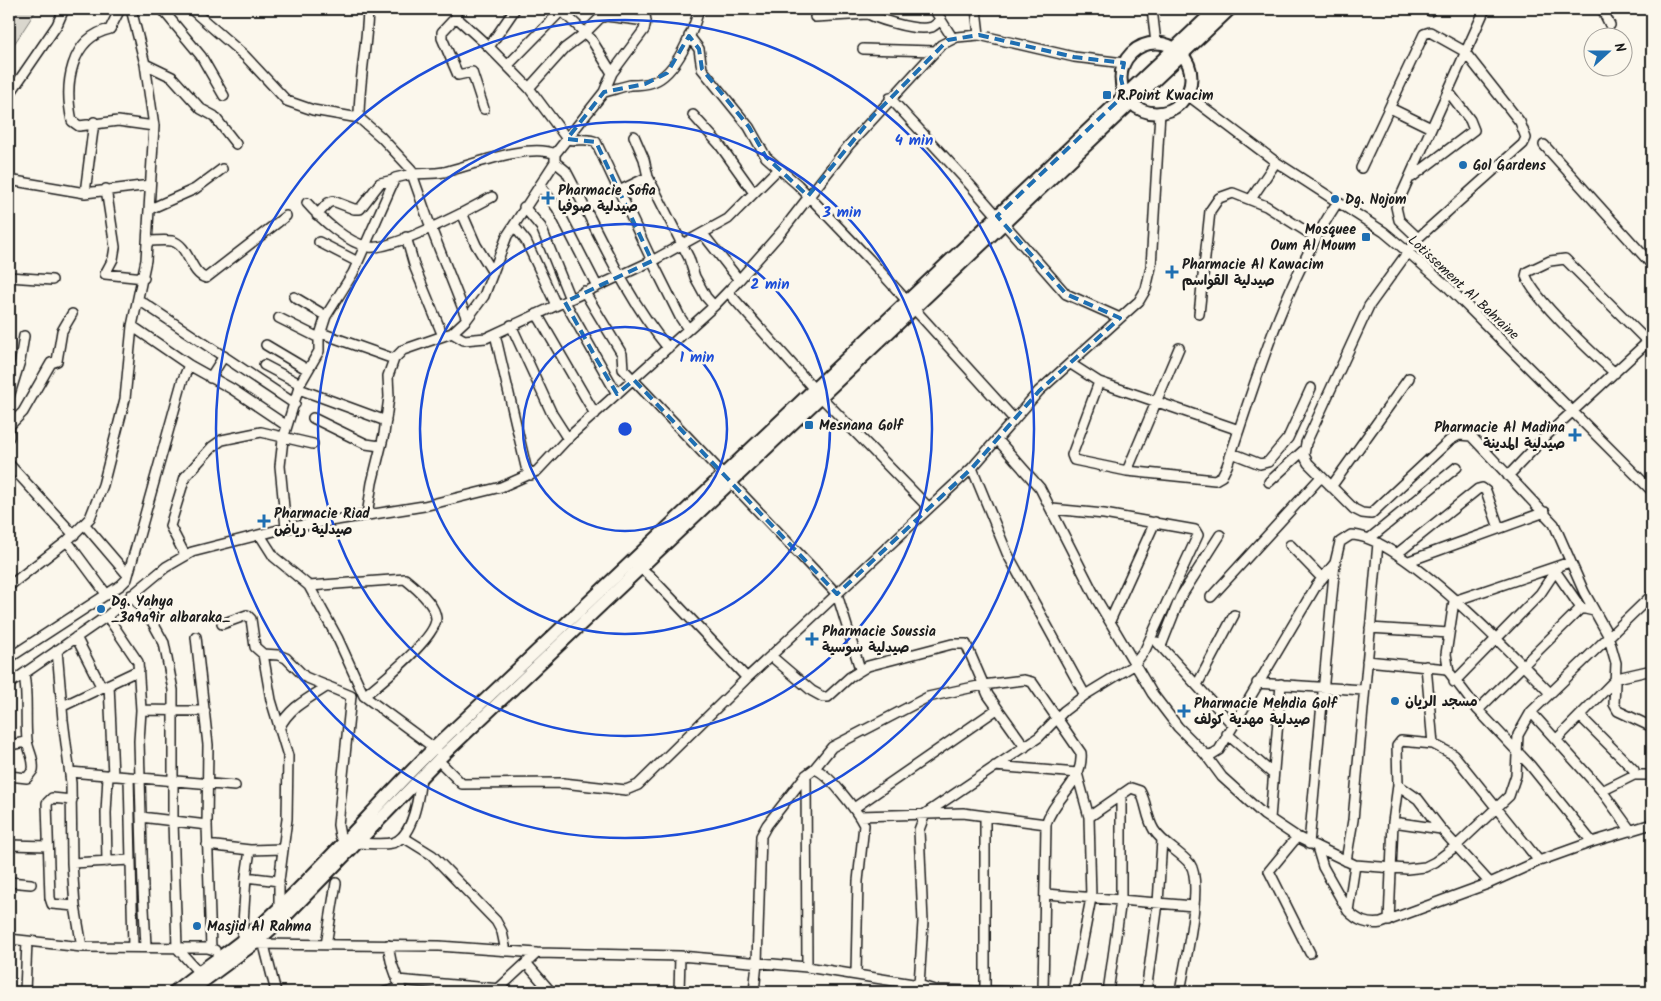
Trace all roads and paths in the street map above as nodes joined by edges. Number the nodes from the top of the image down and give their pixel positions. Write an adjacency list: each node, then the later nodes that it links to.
1 (64, 9): 42 (street)
2 (120, 9): 51 (street)
3 (131, 9): 35 (street)
4 (162, 9): 43 (street)
5 (191, 9): 50 (street)
6 (368, 9): 50 (street)
7 (515, 9): 29 (street)
8 (644, 9): 22 (street)
9 (699, 9): 26 (street)
10 (858, 9): 19 (street)
11 (934, 9): 21 (street)
12 (976, 9): 25 (street)
13 (1152, 9): 28 (street)
14 (1216, 9): 32 (main road)
15 (1230, 9): 32 (main road)
16 (1484, 9): 33 (street)
17 (1602, 9): 23 (street)
18 (456, 13): 29 (street); 47 (street)
19 (867, 14): 20 (street); 21 (street)
20 (815, 17)
21 (941, 19): 27 (street)
22 (646, 20): 24 (street); 37 (street)
23 (1610, 25)
24 (585, 33): 36 (street); 37 (street); 38 (street)
25 (979, 35): 27 (street); 34 (street)
26 (689, 36): 40 (street); 62 (street)
27 (953, 39): 31 (street)
28 (1156, 43): 32 (main road); 34 (main road)
29 (489, 47): 36 (street)
30 (863, 49): 31 (street)
31 (934, 51): 44 (street)
32 (1178, 51): 41 (main road); 45 (main road)
33 (1464, 52): 39 (street); 46 (street); 90 (street)
34 (1124, 63): 45 (main road)
35 (146, 64): 52 (street); 56 (street)
36 (508, 65): 38 (street)
37 (612, 73): 40 (street)
38 (529, 88): 55 (street)
39 (1448, 91): 53 (street); 65 (street)
40 (604, 92): 55 (street)
41 (1186, 94): 48 (main road); 59 (street, Lotissement Al Bahraine)
42 (9, 95)
43 (224, 96)
44 (890, 98): 74 (street); 84 (street)
45 (1128, 98): 48 (main road); 84 (main road)
46 (1390, 108): 53 (street); 60 (street)
47 (484, 109)
48 (1160, 112): 119 (street)
49 (693, 115): 73 (street)
50 (358, 118): 63 (street)
51 (94, 122): 52 (street); 72 (street)
52 (154, 126): 68 (street)
53 (1432, 128): 65 (street)
54 (634, 136): 64 (street)
55 (568, 139): 58 (street); 71 (street)
56 (236, 144)
57 (1544, 145): 98 (street)
58 (555, 158): 63 (street); 69 (street); 101 (street)
59 (1276, 162): 76 (street); 78 (street, Lotissement Al Bahraine)
60 (1361, 168)
61 (222, 169): 80 (street)
62 (778, 169): 73 (street); 74 (street)
63 (412, 174): 67 (street); 86 (street)
64 (648, 177): 71 (street); 94 (street)
65 (1410, 178): 90 (street)
66 (9, 180): 72 (street)
67 (394, 180): 82 (street); 93 (street)
68 (150, 185): 70 (street); 80 (street)
69 (540, 186): 79 (street); 105 (street)
70 (106, 189): 72 (street); 102 (street)
71 (619, 191): 97 (street)
72 (85, 193)
73 (754, 193): 87 (street)
74 (808, 196): 104 (street); 113 (street)
75 (492, 197): 81 (street)
76 (1251, 199): 89 (street); 116 (street)
77 (307, 203): 82 (street)
78 (1337, 203): 89 (street); 95 (street, Lotissement Al Bahraine)
79 (524, 207): 85 (street); 110 (street)
80 (150, 209): 91 (street)
81 (462, 213): 86 (street); 99 (street)
82 (318, 215): 93 (street)
83 (286, 216): 91 (street)
84 (1001, 220): 113 (main road); 119 (street)
85 (514, 226): 99 (street); 111 (street)
86 (431, 228): 88 (street); 120 (street)
87 (703, 234): 94 (street); 104 (street)
88 (406, 237): 93 (street); 125 (street)
89 (1315, 237): 157 (street)
90 (1418, 238): 95 (street)
91 (148, 241): 102 (street)
92 (319, 242): 96 (street)
93 (364, 245): 96 (street)
94 (681, 245): 97 (street); 112 (street)
95 (1409, 253): 150 (street, Lotissement Al Bahraine); 164 (street)
96 (356, 261): 117 (street)
97 (652, 261): 101 (street); 123 (street)
98 (1652, 265)
99 (492, 271): 120 (street)
100 (9, 277): 103 (street)
101 (620, 277): 105 (street); 130 (street)
102 (144, 278): 109 (street)
103 (52, 280)
104 (740, 280): 107 (street)
105 (597, 286): 106 (street)
106 (584, 291): 110 (street); 141 (street)
107 (728, 292): 112 (street); 146 (street)
108 (294, 297): 117 (street)
109 (139, 300): 122 (street); 132 (street)
110 (568, 300): 111 (street); 145 (street)
111 (556, 305): 115 (street)
112 (714, 306): 123 (street)
113 (910, 307): 146 (main road); 153 (street)
114 (72, 314): 155 (street)
115 (537, 314): 121 (street); 151 (street)
116 (1199, 314)
117 (326, 316): 127 (street)
118 (279, 318): 127 (street)
119 (1120, 318): 134 (street)
120 (467, 319): 125 (street)
121 (511, 325): 124 (street); 160 (street)
122 (132, 326): 135 (street); 182 (street)
123 (688, 330): 130 (street)
124 (495, 334): 125 (street); 170 (street)
125 (448, 335): 133 (street)
126 (24, 336): 147 (street)
127 (320, 336): 133 (street); 137 (street)
128 (1650, 340): 138 (street); 138 (street)
129 (266, 345): 137 (street)
130 (668, 348): 141 (street)
131 (1179, 348): 148 (street)
132 (224, 356): 139 (street); 149 (street)
133 (394, 359): 154 (street)
134 (1071, 364): 142 (street); 153 (street)
135 (189, 365): 139 (street); 199 (street)
136 (264, 365): 143 (street)
137 (308, 370): 143 (street)
138 (1615, 373): 150 (street)
139 (210, 378): 156 (street)
140 (1409, 378): 175 (street)
141 (634, 380): 145 (street); 173 (street)
142 (1099, 382): 148 (street); 169 (street)
143 (300, 387): 149 (street); 154 (street)
144 (1311, 388): 165 (street)
145 (617, 394): 151 (street)
146 (818, 394): 173 (main road); 177 (street)
147 (9, 397)
148 (1156, 401): 157 (street); 169 (street)
149 (295, 404): 156 (street)
150 (1572, 412): 171 (street); 176 (street, Lotissement Al Bahraine)
151 (595, 414): 160 (street)
152 (313, 418): 163 (street)
153 (1013, 418): 161 (street)
154 (386, 421): 163 (street)
155 (9, 425): 158 (street)
156 (287, 426): 159 (street)
157 (1239, 430): 165 (street)
158 (9, 437)
159 (283, 439): 162 (street); 183 (street); 193 (street)
160 (568, 439): 170 (street)
161 (997, 440): 168 (street); 178 (street)
162 (313, 444)
163 (380, 446): 180 (street)
164 (1304, 450): 172 (street); 174 (street)
165 (1232, 453): 169 (street)
166 (9, 464): 185 (street)
167 (1457, 467): 188 (street)
168 (972, 468): 177 (street); 250 (street)
169 (1127, 471)
170 (531, 475): 180 (street)
171 (1508, 476): 175 (street); 179 (street)
172 (1321, 477): 175 (street); 207 (street)
173 (727, 480): 197 (main road); 203 (street)
174 (1269, 482)
175 (1331, 487)
176 (1652, 491)
177 (929, 508): 203 (street)
178 (1052, 509): 181 (street); 213 (street)
179 (1544, 512): 184 (street); 195 (street)
180 (367, 515): 183 (street)
181 (1155, 522): 213 (street); 218 (street)
182 (85, 525): 185 (street); 199 (street)
183 (286, 528): 186 (street)
184 (1499, 528): 192 (street); 194 (street)
185 (74, 535): 189 (street)
186 (260, 535): 193 (street); 202 (street)
187 (1220, 535): 222 (street)
188 (1369, 538): 190 (street); 196 (street)
189 (66, 542): 201 (street); 204 (street)
190 (1378, 543): 192 (street); 215 (street)
191 (1290, 545): 200 (street)
192 (1398, 553): 194 (street)
193 (185, 555): 205 (street)
194 (1409, 561): 208 (street)
195 (1570, 562): 198 (street); 210 (street)
196 (1335, 563): 200 (street); 246 (street)
197 (636, 565): 236 (street); 271 (main road)
198 (1557, 570): 208 (street); 209 (street); 221 (street)
199 (126, 574): 204 (street)
200 (1322, 578): 239 (street)
201 (9, 586)
202 (309, 586): 248 (street); 248 (street)
203 (837, 594): 225 (street); 231 (street)
204 (107, 595): 226 (street)
205 (131, 595): 212 (street); 255 (street)
206 (1652, 595): 217 (street)
207 (1211, 597)
208 (1454, 601): 216 (street); 221 (street)
209 (1581, 608): 210 (street); 229 (street)
210 (1594, 611): 217 (street)
211 (1234, 615): 245 (street)
212 (107, 616): 219 (street); 233 (street)
213 (1110, 621): 228 (street)
214 (222, 624): 224 (street)
215 (1370, 628): 216 (street); 227 (street)
216 (1449, 633): 232 (street)
217 (1608, 635): 237 (street); 249 (street)
218 (1152, 636): 222 (street); 228 (street)
219 (76, 637): 223 (street); 243 (street)
220 (196, 637): 257 (street)
221 (1496, 639): 229 (street); 238 (street)
222 (1160, 646): 245 (street)
223 (58, 650): 235 (street); 252 (street)
224 (263, 654): 244 (street); 263 (street)
225 (771, 656): 231 (street); 236 (street)
226 (9, 658)
227 (1367, 661): 230 (street); 247 (street)
228 (1134, 664): 250 (street); 272 (street)
229 (1522, 664): 249 (street); 256 (street)
230 (1426, 666): 232 (street); 267 (street)
231 (860, 669): 241 (street)
232 (1447, 669): 238 (street)
233 (139, 670): 243 (street); 254 (street)
234 (1652, 670): 237 (street)
235 (24, 674): 240 (street); 266 (street)
236 (747, 678): 271 (street)
237 (1617, 678): 259 (street); 262 (street)
238 (1454, 682): 256 (street)
239 (1257, 683): 242 (street); 261 (street)
240 (9, 684)
241 (983, 684): 253 (street); 260 (street); 274 (street)
242 (1281, 684): 246 (street); 277 (street)
243 (105, 685): 252 (street); 282 (street)
244 (328, 686): 251 (street); 263 (street)
245 (1197, 686): 261 (street)
246 (1324, 687): 247 (street); 313 (street)
247 (1363, 690): 320 (street)
248 (362, 692): 251 (street); 271 (street)
249 (1549, 692): 258 (street)
250 (1085, 695): 260 (street)
251 (351, 696): 311 (street)
252 (63, 706): 275 (street)
253 (996, 709): 269 (street); 294 (street)
254 (141, 710): 255 (street); 285 (street)
255 (173, 710): 257 (street); 286 (street)
256 (1478, 710): 270 (street)
257 (205, 711): 287 (street)
258 (1531, 712): 265 (street); 270 (street)
259 (1580, 716): 265 (street); 279 (street)
260 (1058, 719): 269 (street); 276 (street)
261 (1233, 724): 264 (street)
262 (1652, 727)
263 (279, 729): 317 (street)
264 (1226, 734): 272 (street); 277 (street)
265 (1557, 739): 290 (street)
266 (27, 742): 268 (street); 281 (street)
267 (1433, 744): 288 (street); 293 (street)
268 (9, 745)
269 (1025, 747): 273 (street)
270 (1517, 753): 293 (street); 310 (street)
271 (439, 754): 283 (main road); 311 (main road)
272 (1205, 754): 299 (street)
273 (995, 766): 276 (street); 295 (street)
274 (814, 769): 278 (street); 294 (street)
275 (70, 772): 282 (street); 292 (street)
276 (1077, 774): 298 (street); 302 (street)
277 (1274, 774): 299 (street)
278 (806, 775): 356 (street); 358 (street)
279 (1634, 775): 280 (street); 290 (street)
280 (1652, 775)
281 (9, 776)
282 (111, 776): 284 (street); 322 (street)
283 (421, 776): 307 (street); 311 (main road)
284 (130, 778): 285 (street); 319 (street)
285 (141, 778): 286 (street); 297 (street)
286 (174, 782): 287 (street); 300 (street)
287 (209, 784): 289 (street); 304 (street)
288 (1398, 785): 301 (street); 305 (street)
289 (235, 786)
290 (1602, 791): 306 (street)
291 (1121, 794): 298 (street); 309 (street); 334 (street)
292 (72, 800): 314 (street); 323 (street)
293 (1497, 809): 316 (street); 321 (street)
294 (856, 812): 295 (street); 359 (street)
295 (925, 814): 296 (street); 361 (street)
296 (985, 816): 302 (street); 364 (street)
297 (141, 817): 300 (street); 347 (street)
298 (1089, 817): 333 (street)
299 (1270, 819): 308 (street)
300 (173, 821): 304 (street); 350 (street)
301 (1393, 822): 305 (street); 325 (street)
302 (1046, 824): 332 (street)
303 (1652, 824): 306 (street)
304 (207, 825): 315 (street)
305 (1441, 829): 316 (street)
306 (1631, 831): 310 (street)
307 (403, 837): 311 (street); 351 (street)
308 (1296, 837): 313 (street); 353 (street)
309 (1162, 840): 335 (street); 337 (street)
310 (1592, 842): 321 (street)
311 (352, 843): 338 (main road); 345 (main road)
312 (9, 845): 314 (street)
313 (1313, 845): 320 (street); 339 (street)
314 (48, 846): 336 (street)
315 (207, 846): 318 (street); 354 (street)
316 (1456, 846): 325 (street); 330 (street)
317 (283, 849): 318 (street); 327 (street)
318 (250, 850): 326 (street)
319 (131, 860): 322 (street); 349 (street)
320 (1346, 861): 324 (street)
321 (1539, 861): 330 (street)
322 (107, 862): 323 (street)
323 (72, 863): 336 (street)
324 (1356, 865): 325 (street); 339 (street)
325 (1390, 868): 340 (street)
326 (246, 877): 327 (street); 342 (street)
327 (279, 881): 338 (street)
328 (9, 882): 331 (street)
329 (336, 883): 344 (street)
330 (1490, 883): 340 (street)
331 (32, 884)
332 (1046, 894): 333 (street); 375 (street)
333 (1091, 898): 334 (street); 376 (street)
334 (1121, 900): 335 (street); 377 (street)
335 (1158, 903): 337 (street); 378 (street)
336 (76, 906): 348 (street)
337 (1194, 906): 379 (street)
338 (279, 907): 342 (main road)
339 (1348, 911): 340 (street)
340 (1389, 921)
341 (9, 939): 343 (street)
342 (242, 939): 354 (main road)
343 (27, 941): 348 (street); 366 (street)
344 (326, 944): 345 (street); 346 (street)
345 (259, 945): 354 (main road); 369 (street)
346 (388, 945): 351 (street); 362 (street)
347 (146, 946): 349 (street); 350 (street)
348 (82, 947): 349 (street)
349 (133, 947)
350 (177, 948): 354 (street); 360 (street)
351 (506, 952): 352 (street)
352 (537, 953): 355 (street); 357 (street)
353 (1310, 953)
354 (220, 955): 360 (main road)
355 (680, 956): 356 (street); 372 (street)
356 (757, 963): 358 (street); 373 (street)
357 (528, 964): 363 (street); 371 (street)
358 (808, 967): 359 (street)
359 (856, 973): 361 (street)
360 (202, 975): 367 (main road); 368 (main road)
361 (919, 984): 365 (street)
362 (400, 987): 363 (street); 370 (street)
363 (497, 990)
364 (985, 990): 365 (street); 374 (street)
365 (959, 991)
366 (25, 992)
367 (174, 992)
368 (189, 992)
369 (276, 992)
370 (385, 992)
371 (551, 992)
372 (679, 992)
373 (754, 992)
374 (1019, 992)
375 (1043, 992)
376 (1073, 992)
377 (1108, 992)
378 (1146, 992)
379 (1180, 992)

